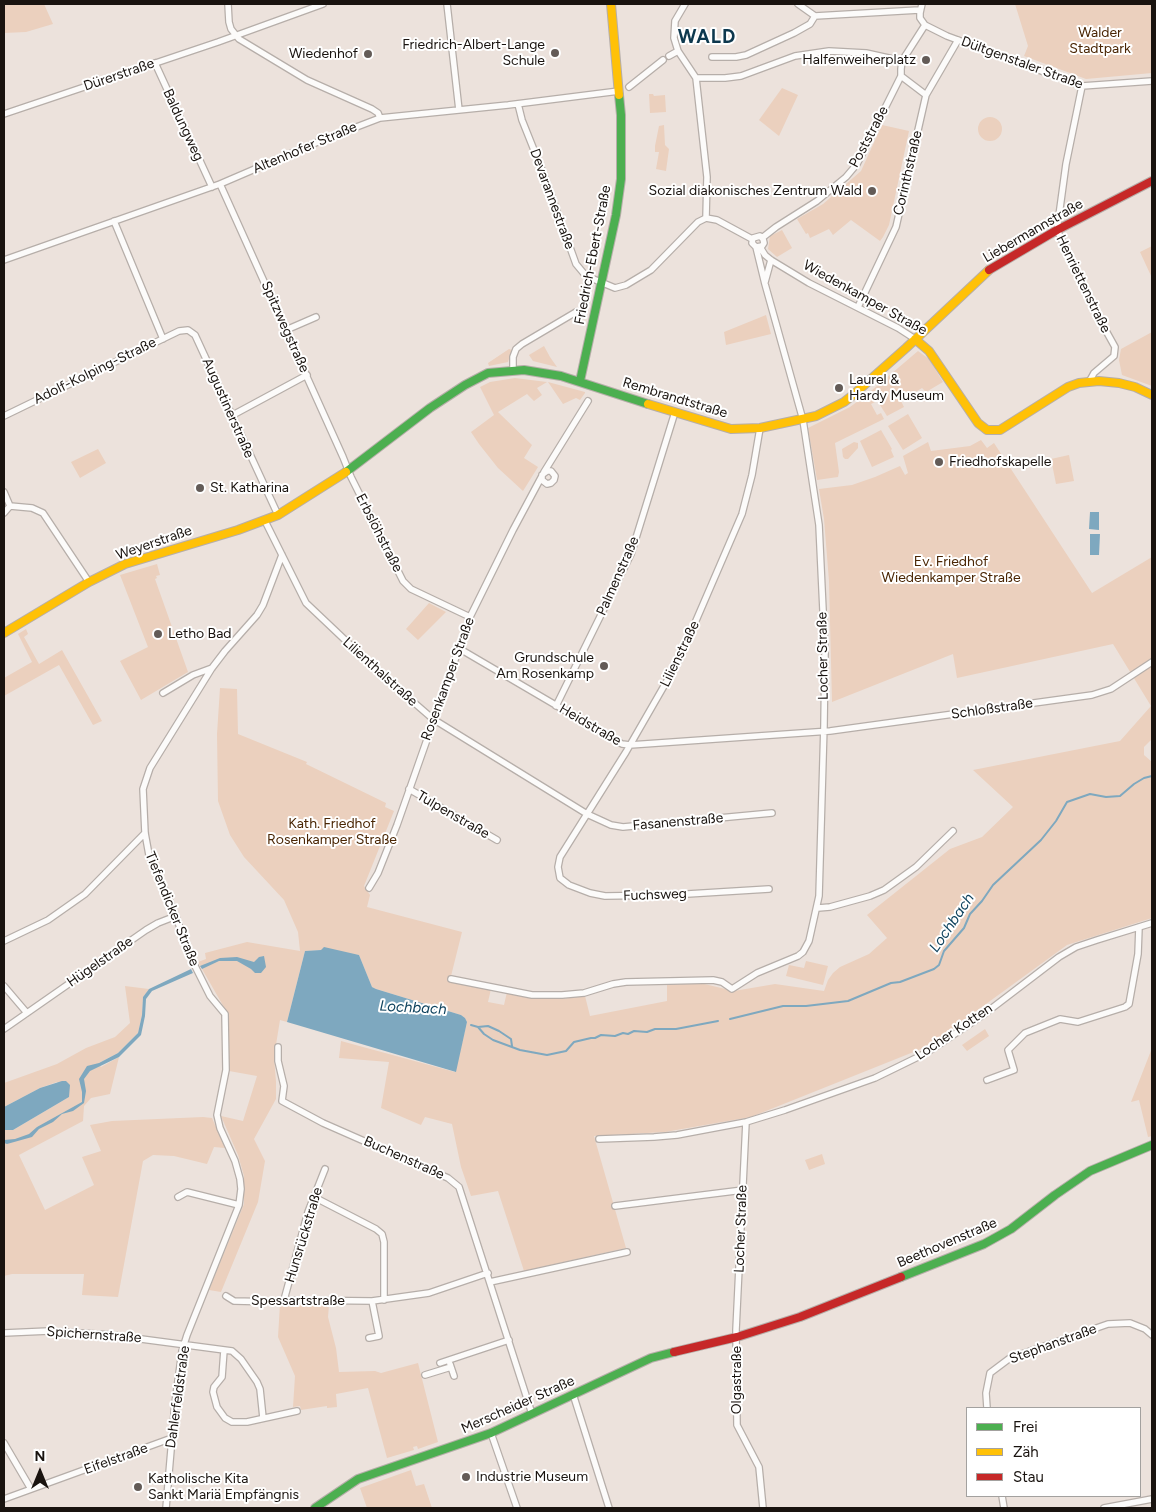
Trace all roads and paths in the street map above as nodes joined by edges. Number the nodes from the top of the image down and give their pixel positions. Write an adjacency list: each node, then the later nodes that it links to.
1 (228, 4): 10 (street)
2 (323, 4): 10 (street, Dürerstraße)
3 (447, 4): 26 (street)
4 (611, 4): 23 (main road, Friedrich-Ebert-Straße)
5 (685, 4): 12 (street)
6 (798, 4): 8 (street)
7 (921, 7): 8 (street); 9 (street)
8 (815, 16): 14 (street)
9 (925, 25): 11 (street, Dültgenstaler Straße); 16 (street, Poststraße)
10 (235, 36): 17 (street, Dürerstraße); 28 (street)
11 (958, 40): 21 (street, Dültgenstaler Straße); 24 (street, Corinthstraße)
12 (678, 51): 13 (street); 18 (street)
13 (670, 56)
14 (712, 57)
15 (663, 60): 22 (street)
16 (902, 61): 18 (street); 19 (street, Poststraße)
17 (155, 63): 27 (street, Dürerstraße); 31 (street, Baldungweg)
18 (696, 76): 32 (street)
19 (901, 76): 24 (street); 35 (street, Poststraße)
20 (1152, 81): 21 (street, Dültgenstaler Straße)
21 (1082, 86): 34 (street, Henriettenstraße)
22 (628, 87)
23 (619, 91): 25 (street, Altenhofer Straße); 40 (main road, Friedrich-Ebert-Straße)
24 (926, 95): 42 (street, Corinthstraße)
25 (518, 104): 26 (street, Altenhofer Straße); 40 (street, Devarannestraße)
26 (458, 110): 28 (street, Altenhofer Straße)
27 (4, 114)
28 (380, 118): 30 (street, Altenhofer Straße)
29 (1152, 181): 34 (main road, Liebermannstraße)
30 (220, 184): 31 (street, Altenhofer Straße); 46 (street, Spitzwegstraße)
31 (212, 187): 33 (street, Altenhofer Straße)
32 (706, 218): 36 (street, Wiedenkamper Straße); 40 (street)
33 (114, 221): 38 (street, Altenhofer Straße); 47 (street)
34 (1057, 230): 48 (main road, Liebermannstraße); 52 (street, Henriettenstraße)
35 (762, 238): 36 (street); 37 (street)
36 (752, 240): 37 (street, Wiedenkamper Straße)
37 (758, 247): 39 (street, Wiedenkamper Straße); 41 (street, Locher Straße)
38 (4, 260)
39 (772, 260): 41 (street); 42 (street, Wiedenkamper Straße)
40 (600, 283): 51 (main road, Friedrich-Ebert-Straße)
41 (765, 284): 58 (street, Locher Straße)
42 (858, 307): 48 (street, Wiedenkamper Straße)
43 (576, 312): 49 (street, Friedrich-Ebert-Straße)
44 (316, 317): 46 (street)
45 (188, 330): 47 (street, Adolf-Kolping-Straße); 57 (street, Augustinerstraße)
46 (286, 330): 50 (street, Spitzwegstraße)
47 (163, 339): 56 (street, Adolf-Kolping-Straße)
48 (915, 339): 52 (main road, Wiedenkamper Straße); 58 (main road, Rembrandtstraße)
49 (513, 370): 51 (main road); 60 (main road)
50 (307, 376): 57 (street); 60 (street, Spitzwegstraße)
51 (580, 381): 55 (main road, Rembrandtstraße)
52 (1089, 382): 53 (main road)
53 (1152, 395)
54 (588, 401): 68 (street, Rosenkamper Straße)
55 (675, 412): 59 (main road, Rembrandtstraße); 74 (street, Palmenstraße)
56 (4, 416)
57 (231, 416): 64 (street, Augustinerstraße)
58 (803, 420): 59 (main road, Rembrandtstraße); 76 (street, Locher Straße)
59 (760, 428): 77 (street, Lilienstraße)
60 (348, 470): 64 (main road); 68 (street, Erbslöhstraße)
61 (4, 492): 62 (street)
62 (10, 506): 63 (street); 67 (street)
63 (4, 513)
64 (278, 515): 65 (main road)
65 (265, 521): 66 (street, Lilienthalstraße); 67 (main road, Weyerstraße)
66 (282, 554): 72 (street, Tiefendicker Straße); 75 (street, Lilienthalstraße)
67 (89, 582): 69 (main road, Weyerstraße)
68 (470, 617): 70 (street, Rosenkamper Straße)
69 (4, 633)
70 (460, 649): 74 (street, Heidstraße); 75 (street, Rosenkamper Straße)
71 (1152, 662): 76 (street, Schloßstraße)
72 (212, 668): 73 (street, Tiefendicker Straße); 82 (street, Tiefendicker Straße)
73 (163, 693)
74 (556, 706): 77 (street, Heidstraße)
75 (433, 719): 78 (street, Rosenkamper Straße); 80 (street, Lilienthalstraße)
76 (824, 730): 77 (street, Heidstraße); 87 (street, Locher Straße)
77 (630, 745): 80 (street, Lilienstraße)
78 (409, 790): 83 (street, Tulpenstraße); 85 (street, Rosenkamper Straße)
79 (772, 813): 80 (street, Fasanenstraße)
80 (587, 814): 84 (street, Lilienstraße)
81 (953, 831): 87 (street)
82 (145, 834): 88 (street, Tiefendicker Straße); 91 (street)
83 (497, 840)
84 (558, 863): 86 (street, Fuchsweg)
85 (369, 888)
86 (769, 889)
87 (818, 908): 92 (street, Locher Straße)
88 (176, 916): 94 (street, Hügelstraße); 98 (street, Tiefendicker Straße)
89 (1152, 923): 90 (street, Locher Kotten)
90 (1139, 927): 97 (street); 99 (street, Locher Kotten)
91 (4, 942)
92 (451, 979)
93 (4, 986): 94 (street)
94 (27, 1013): 95 (street, Hügelstraße)
95 (4, 1029)
96 (278, 1047): 109 (street, Buchenstraße)
97 (987, 1080)
98 (219, 1100): 106 (street, Dahlerfeldstraße)
99 (746, 1122): 100 (street, Locher Kotten); 103 (street, Locher Straße)
100 (599, 1139)
101 (1152, 1145): 117 (main road, Beethovenstraße)
102 (325, 1169): 105 (street, Hunsrückstraße)
103 (743, 1190): 107 (street); 117 (street, Locher Straße)
104 (178, 1198): 106 (street)
105 (314, 1198): 112 (street, Hunsrückstraße); 113 (street)
106 (239, 1205): 120 (street, Dahlerfeldstraße)
107 (615, 1206)
108 (627, 1252): 110 (street)
109 (488, 1273): 110 (street, Buchenstraße); 113 (street, Spessartstraße)
110 (490, 1282): 119 (street, Buchenstraße)
111 (226, 1296): 112 (street, Spessartstraße)
112 (284, 1300): 114 (street, Spessartstraße)
113 (384, 1300): 114 (street, Spessartstraße)
114 (372, 1301): 118 (street)
115 (4, 1333): 120 (street, Spichernstraße)
116 (1152, 1335): 128 (street, Stephanstraße)
117 (737, 1337): 127 (main road, Merscheider Straße); 142 (street, Olgastraße)
118 (369, 1338)
119 (509, 1340): 122 (street); 130 (street, Buchenstraße)
120 (184, 1344): 121 (street, Spichernstraße); 133 (street, Dahlerfeldstraße)
121 (224, 1350): 131 (street); 131 (street)
122 (449, 1360): 123 (street); 124 (street)
123 (440, 1363)
124 (451, 1367): 125 (street); 126 (street)
125 (425, 1375)
126 (454, 1376)
127 (573, 1394): 130 (main road, Merscheider Straße); 141 (street)
128 (987, 1407)
129 (297, 1411): 131 (street)
130 (532, 1414): 132 (main road, Merscheider Straße)
131 (263, 1418)
132 (491, 1433): 139 (main road, Merscheider Straße); 140 (street)
133 (172, 1438): 135 (street, Eifelstraße); 138 (street, Dahlerfeldstraße)
134 (4, 1443): 135 (street)
135 (31, 1489): 136 (street, Eifelstraße)
136 (4, 1499)
137 (1152, 1499): 143 (street)
138 (166, 1508)
139 (315, 1508)
140 (517, 1508)
141 (609, 1508)
142 (763, 1508)
143 (1104, 1508)

